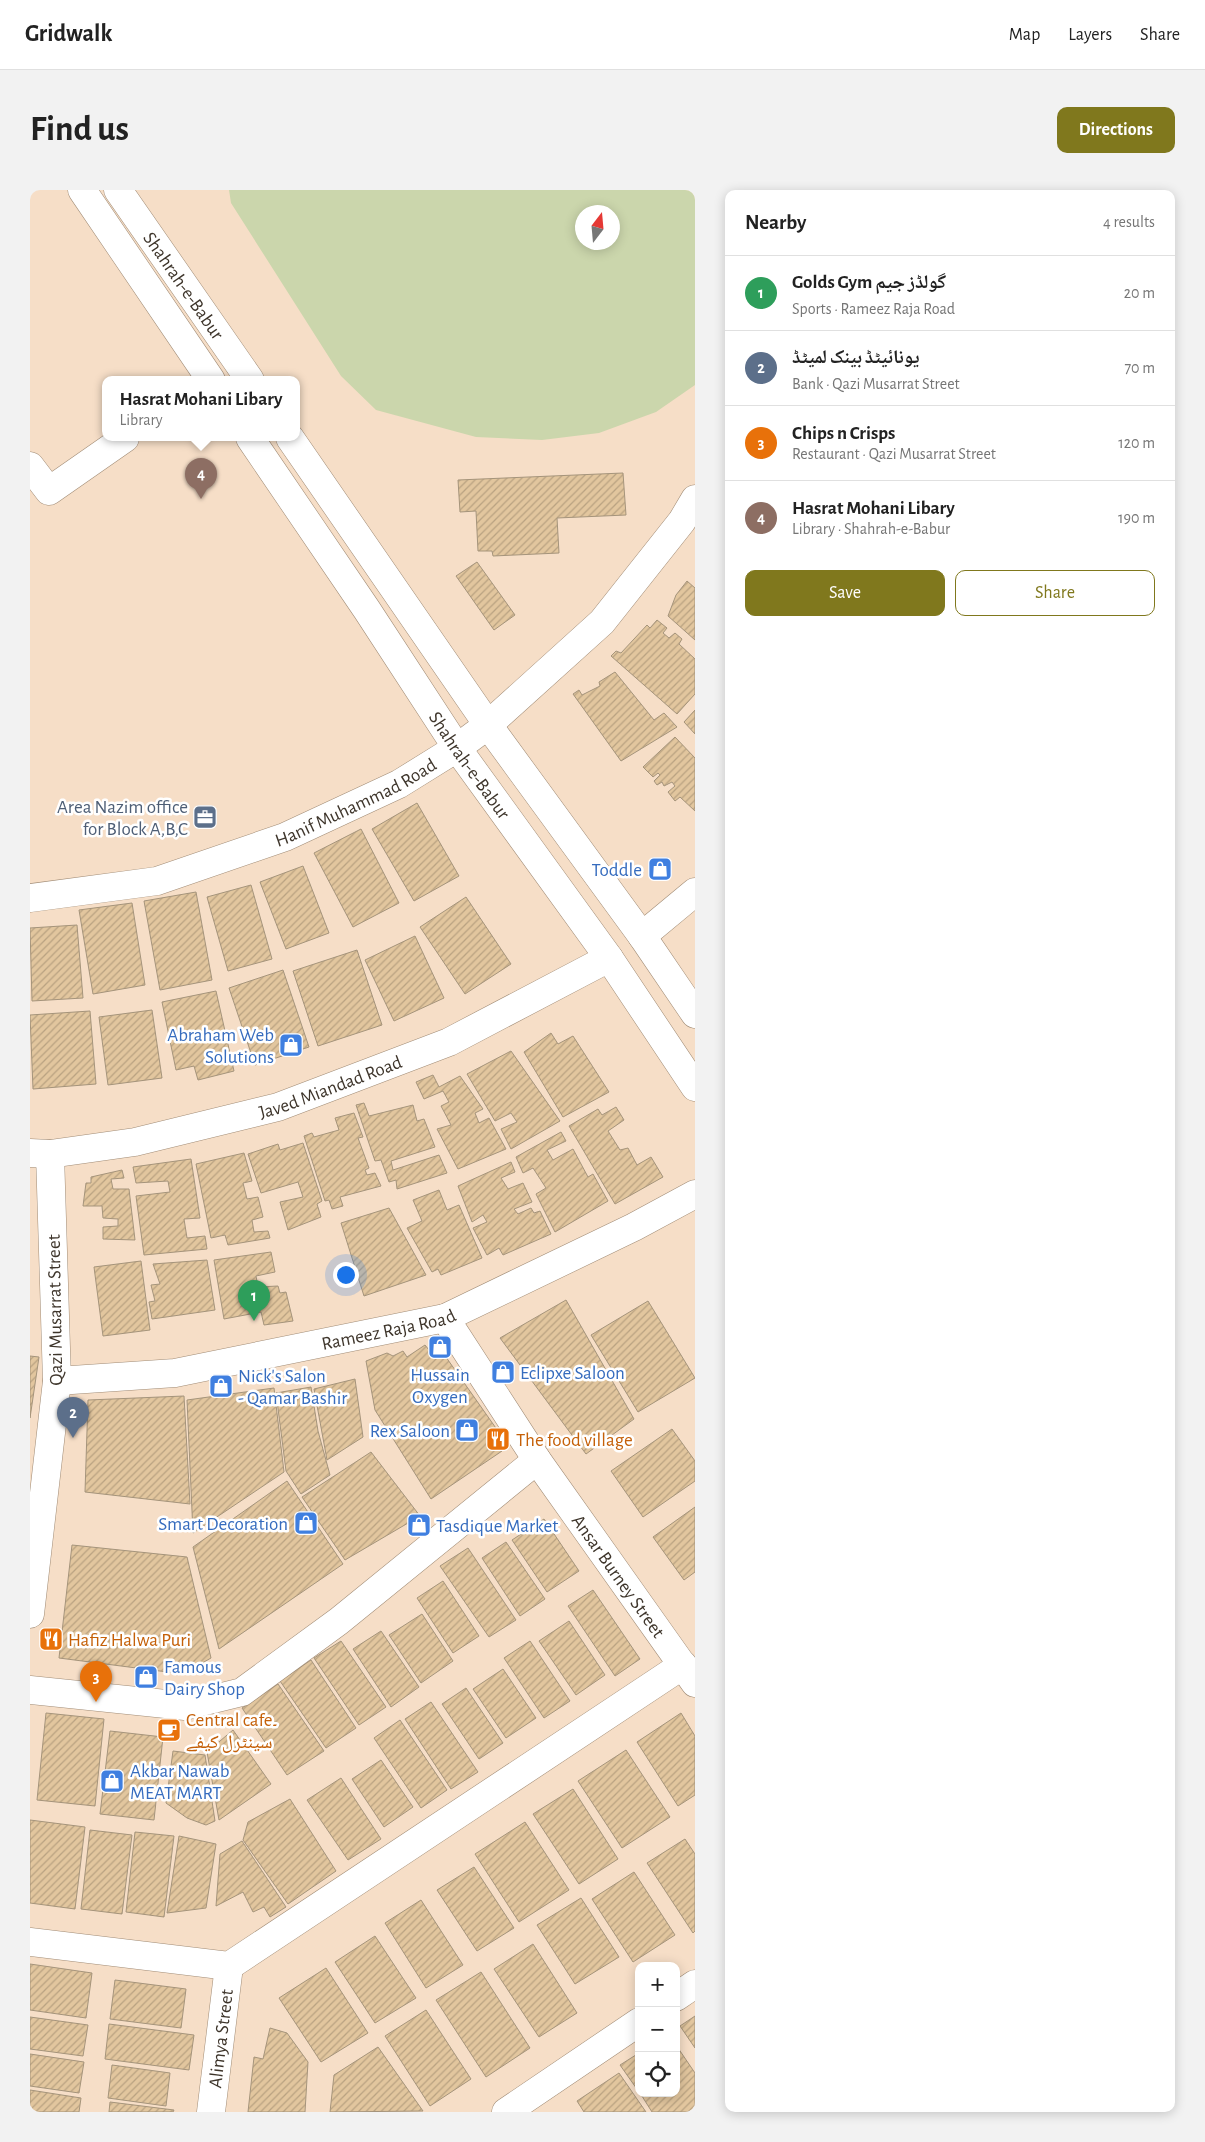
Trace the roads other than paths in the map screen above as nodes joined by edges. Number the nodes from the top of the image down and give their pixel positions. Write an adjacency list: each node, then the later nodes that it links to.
1 (82, 190): 3 (street, Shahrah-e-Babur)
2 (118, 190): 4 (street, Shahrah-e-Babur)
3 (207, 376)
4 (247, 376)
5 (121, 441): 8 (street)
6 (252, 441): 11 (street, Shahrah-e-Babur)
7 (292, 441): 10 (street, Shahrah-e-Babur)
8 (30, 466)
9 (695, 499): 10 (street, Hanif Muhammad Road)
10 (488, 725): 11 (street, Hanif Muhammad Road); 14 (street, Shahrah-e-Babur)
11 (457, 748): 13 (street, Hanif Muhammad Road); 15 (street, Shahrah-e-Babur)
12 (695, 892): 14 (street)
13 (30, 898)
14 (642, 936): 16 (street, Shahrah-e-Babur)
15 (609, 958): 17 (street, Shahrah-e-Babur); 18 (street, Javed Miandad Road)
16 (695, 1014)
17 (695, 1087)
18 (40, 1154): 21 (street, Qazi Musarrat Street)
19 (695, 1194): 20 (street, Rameez Raja Road)
20 (445, 1318): 21 (street, Rameez Raja Road); 22 (street, Ansar Burney Street)
21 (57, 1381): 23 (street, Qazi Musarrat Street)
22 (537, 1460): 24 (street, Ansar Burney Street); 25 (street)
23 (30, 1614)
24 (689, 1674): 27 (street)
25 (30, 1690)
26 (30, 1942): 27 (street)
27 (229, 1966): 31 (street, Alimya Street)
28 (695, 1984): 29 (street)
29 (680, 1994)
30 (635, 2025): 32 (street)
31 (211, 2112)
32 (506, 2112)

